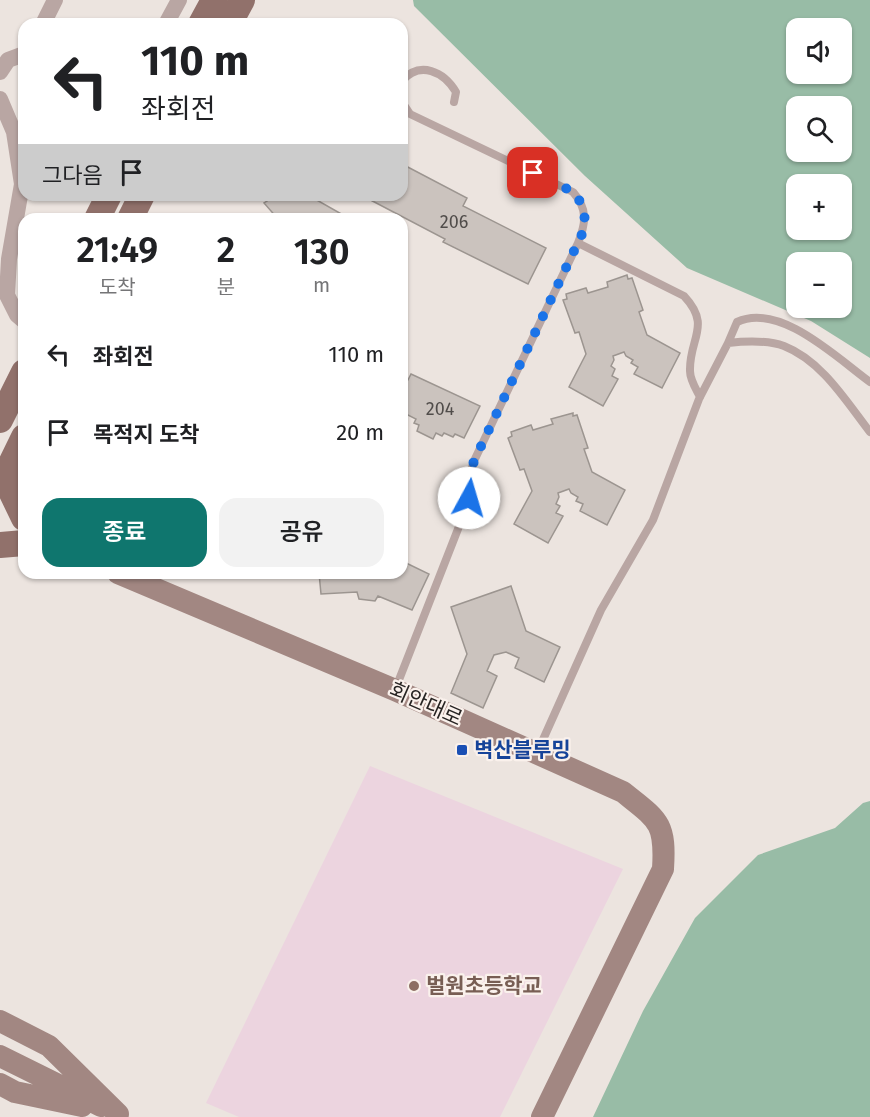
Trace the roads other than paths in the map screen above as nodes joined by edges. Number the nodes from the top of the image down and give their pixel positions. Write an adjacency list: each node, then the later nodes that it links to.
1 (55, 0): 5 (street)
2 (179, 0): 6 (street)
3 (214, 0): 7 (main road)
4 (242, 0): 8 (main road)
5 (46, 18)
6 (169, 18)
7 (204, 18)
8 (232, 18)
9 (18, 56): 10 (street)
10 (0, 72)
11 (408, 74): 13 (lane)
12 (0, 99): 15 (street)
13 (454, 102)
14 (408, 111): 17 (lane)
15 (18, 158)
16 (19, 201): 18 (street)
17 (578, 243): 22 (lane); 32 (lane)
18 (18, 316)
19 (728, 343): 20 (lane); 22 (lane); 24 (lane)
20 (870, 382)
21 (18, 384): 23 (main road)
22 (700, 397): 33 (lane)
23 (0, 420)
24 (870, 432)
25 (18, 450): 26 (main road)
26 (12, 462): 27 (main road); 28 (main road)
27 (0, 486)
28 (18, 506)
29 (18, 544): 30 (main road)
30 (0, 545)
31 (132, 579): 32 (street, 회안대로)
32 (394, 690): 33 (street, 회안대로)
33 (537, 753): 38 (street, 회안대로)
34 (0, 1021): 37 (street)
35 (0, 1056): 37 (street)
36 (0, 1084): 37 (street)
37 (121, 1116)
38 (542, 1117)

